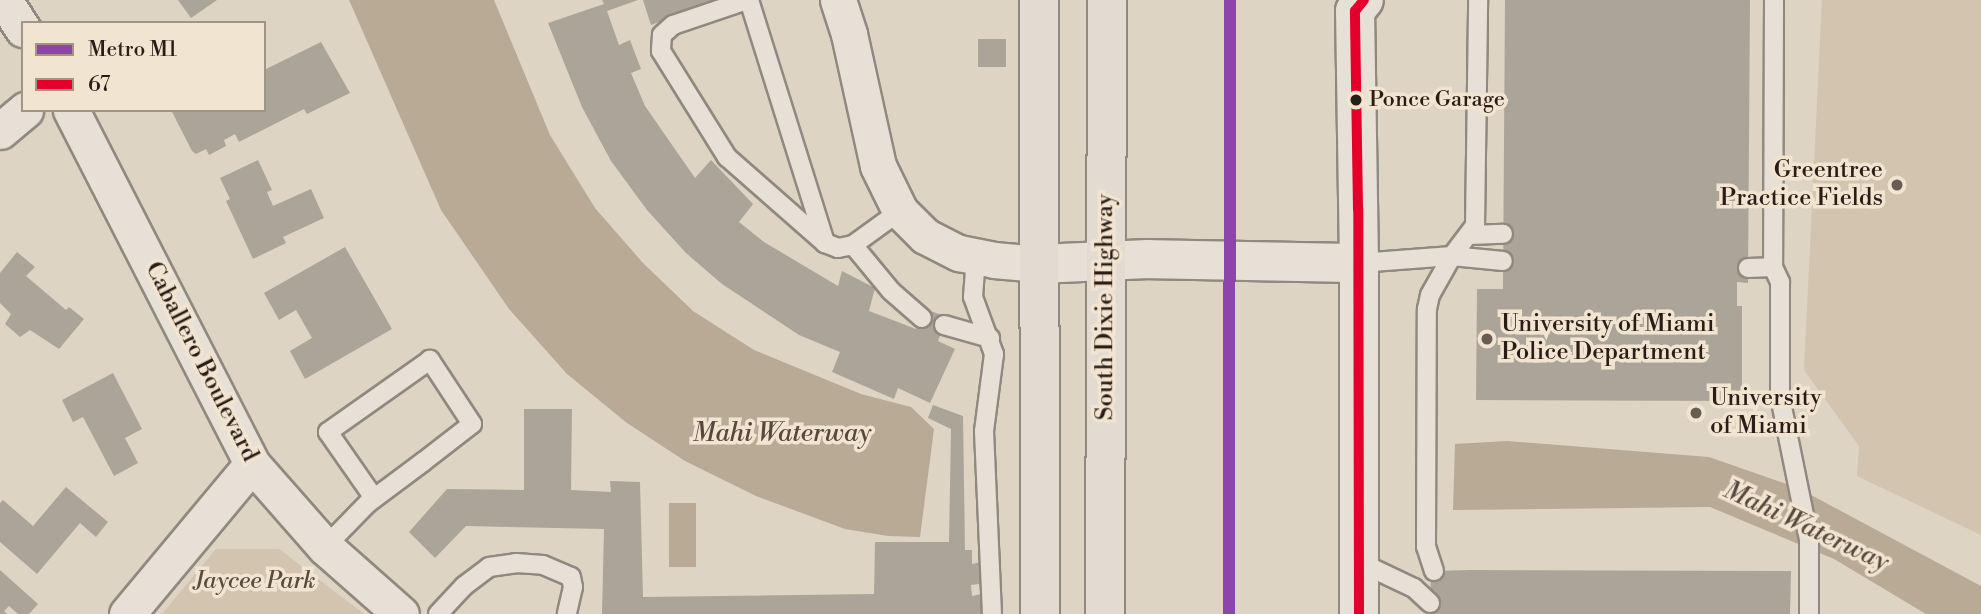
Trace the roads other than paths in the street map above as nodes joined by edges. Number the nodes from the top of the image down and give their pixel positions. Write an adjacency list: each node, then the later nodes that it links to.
1 (4, 0): 9 (street)
2 (748, 0): 16 (lane); 16 (lane)
3 (838, 0): 13 (street)
4 (1039, 0): 23 (highway)
5 (1107, 0): 21 (highway, South Dixie Highway)
6 (1478, 0): 15 (lane)
7 (1774, 0): 24 (lane)
8 (1355, 4): 22 (main road)
9 (21, 26)
10 (23, 112): 12 (street)
11 (72, 112): 29 (street, Caballero Boulevard)
12 (0, 131)
13 (900, 211): 17 (lane); 19 (street)
14 (1503, 234): 15 (lane)
15 (1469, 235): 18 (lane)
16 (825, 243): 17 (lane)
17 (853, 245): 26 (lane)
18 (1452, 256): 20 (lane); 22 (lane); 33 (lane)
19 (976, 257): 23 (street); 28 (lane)
20 (1503, 261)
21 (1106, 262): 22 (main road); 23 (main road); 41 (highway, South Dixie Highway)
22 (1359, 263): 32 (main road)
23 (1039, 264): 40 (highway)
24 (1773, 267): 25 (lane); 43 (lane)
25 (1748, 268)
26 (922, 318)
27 (944, 326): 28 (lane)
28 (990, 338): 39 (lane)
29 (252, 464): 31 (street, Caballero Boulevard); 35 (street)
30 (374, 498): 30 (lane); 31 (lane)
31 (325, 547): 36 (street, Caballero Boulevard)
32 (1359, 562): 34 (lane); 42 (main road)
33 (1434, 571)
34 (1430, 603)
35 (127, 614)
36 (401, 614)
37 (438, 614): 38 (lane)
38 (567, 614)
39 (992, 614)
40 (1040, 614)
41 (1105, 614)
42 (1359, 614)
43 (1809, 614)

